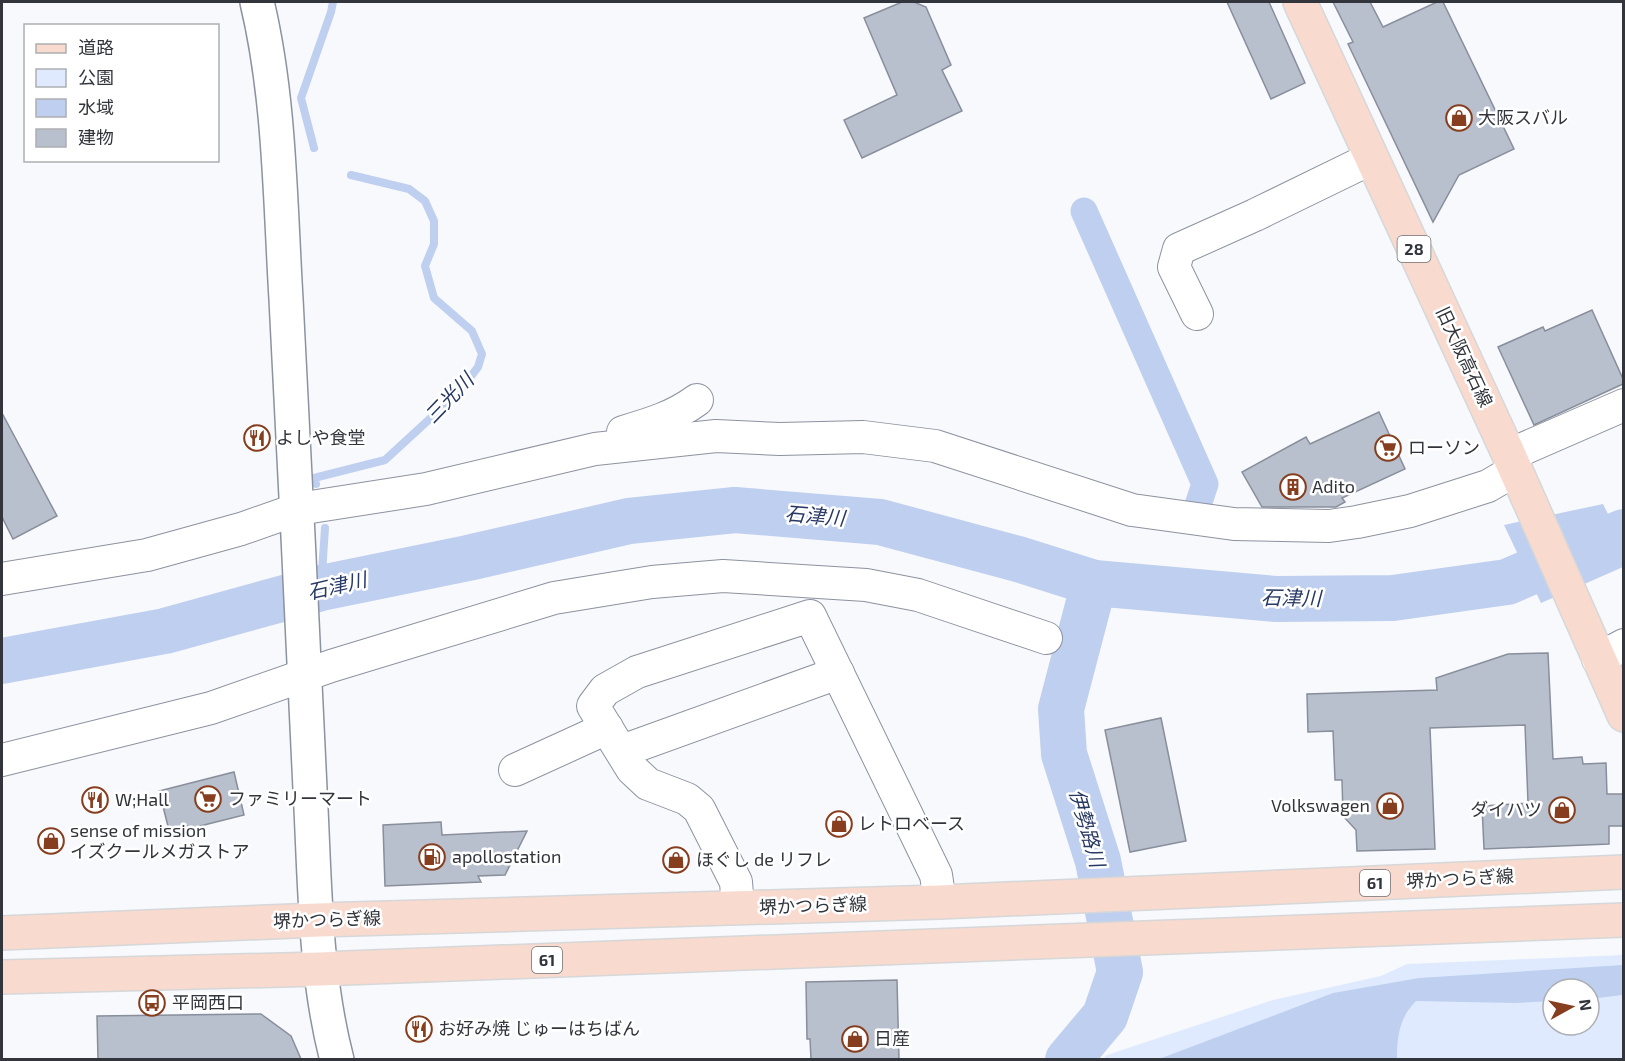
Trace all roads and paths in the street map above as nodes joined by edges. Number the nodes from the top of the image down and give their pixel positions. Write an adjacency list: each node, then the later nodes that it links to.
1 (257, 2): 9 (street)
2 (1300, 2): 3 (main road, 旧大阪高石線 / 28)
3 (1372, 158): 4 (street); 8 (main road, 旧大阪高石線 / 28)
4 (1197, 314)
5 (696, 400): 7 (street)
6 (1623, 405): 8 (street)
7 (595, 448): 8 (street); 9 (street)
8 (1517, 474): 12 (main road, 旧大阪高石線 / 28)
9 (298, 515): 10 (street); 13 (street)
10 (2, 579)
11 (1046, 638): 13 (street)
12 (1611, 652): 15 (main road, 旧大阪高石線 / 28)
13 (305, 667): 17 (street); 22 (street)
14 (838, 673): 16 (street); 16 (street); 20 (street)
15 (1623, 715)
16 (614, 740): 18 (street); 21 (street)
17 (2, 760)
18 (515, 770)
19 (1623, 872): 20 (main road, 堺かつらぎ線 / 61)
20 (940, 902): 21 (main road, 堺かつらぎ線 / 61)
21 (738, 908): 22 (main road, 堺かつらぎ線 / 61)
22 (318, 920): 24 (main road, 堺かつらぎ線 / 61); 25 (street)
23 (1623, 920): 25 (main road, 61)
24 (2, 933)
25 (320, 969): 26 (main road, 61); 27 (street)
26 (2, 977)
27 (338, 1059)

